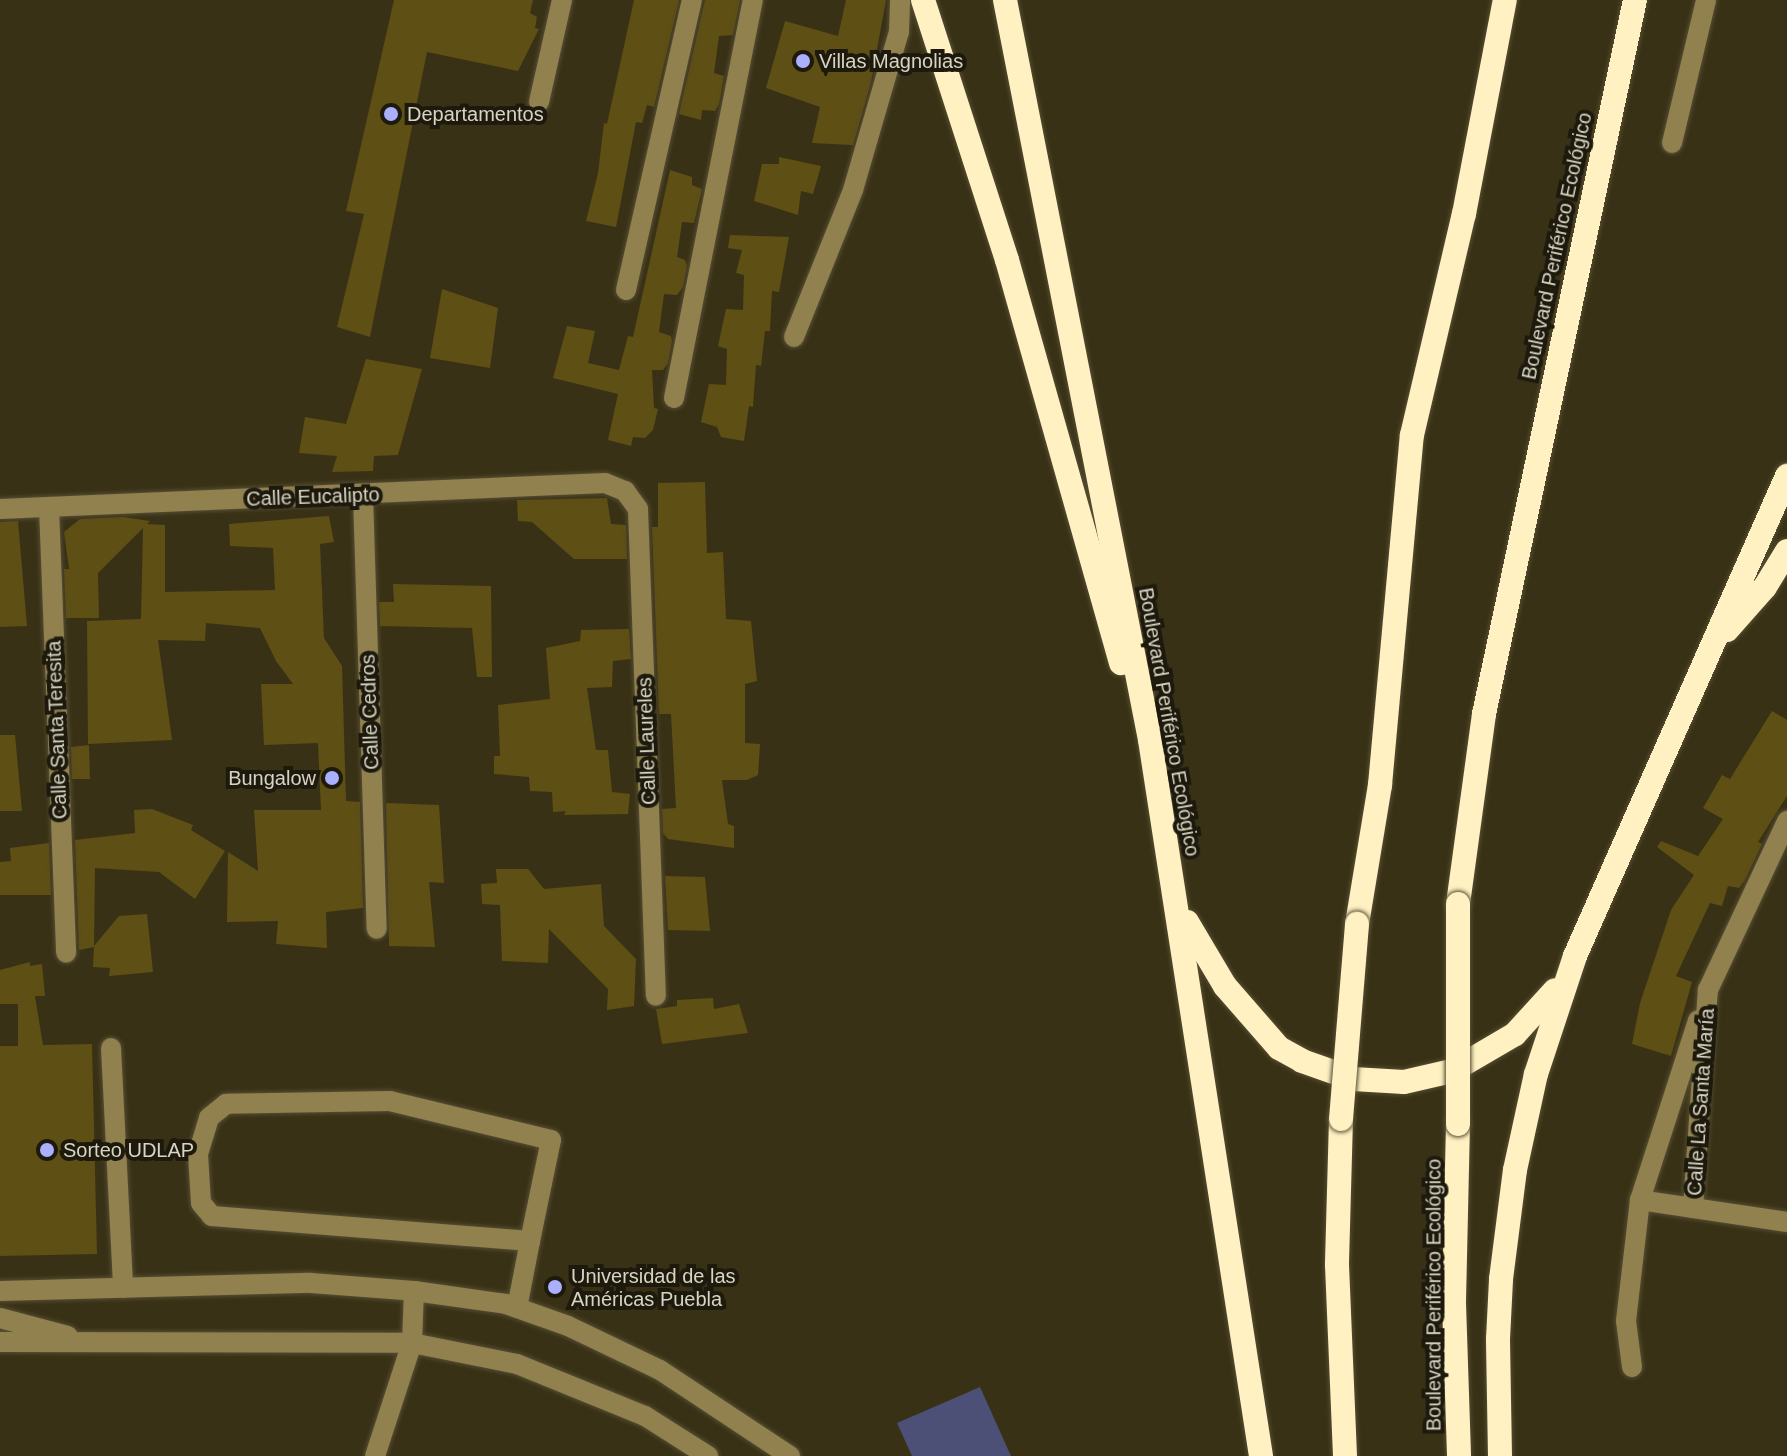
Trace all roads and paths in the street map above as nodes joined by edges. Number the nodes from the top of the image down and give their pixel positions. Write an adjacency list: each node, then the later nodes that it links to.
1 (562, 0): 10 (street)
2 (692, 0): 12 (street)
3 (753, 0): 14 (street)
4 (900, 0): 13 (street)
5 (923, 0): 22 (highway)
6 (1005, 0): 22 (highway, Boulevard Periférico Ecológico)
7 (1505, 0): 48 (highway, bridge)
8 (1635, 0): 49 (highway, Boulevard Periférico Ecológico, bridge)
9 (1706, 0): 11 (street)
10 (539, 102)
11 (1672, 143)
12 (626, 290)
13 (794, 337)
14 (674, 398)
15 (1787, 476): 21 (highway)
16 (625, 491): 17 (street, Calle Eucalipto); 29 (street, Calle Laureles)
17 (363, 495): 18 (street, Calle Eucalipto); 25 (street, Calle Cedros)
18 (49, 507): 19 (street, Calle Eucalipto); 26 (street, Calle Santa Teresita)
19 (0, 509)
20 (1787, 551): 21 (highway)
21 (1710, 650): 27 (highway)
22 (1150, 740): 24 (highway, Boulevard Periférico Ecológico)
23 (1787, 821): 28 (street, Calle La Santa María)
24 (1176, 898): 27 (highway); 47 (highway, Boulevard Periférico Ecológico)
25 (377, 929)
26 (66, 953)
27 (1575, 956): 50 (highway)
28 (1708, 990): 31 (street); 32 (street, Calle La Santa María)
29 (656, 996)
30 (111, 1048): 35 (street)
31 (1640, 1200): 32 (street); 43 (street)
32 (1693, 1208): 33 (street)
33 (1787, 1222)
34 (530, 1241): 34 (street); 38 (street)
35 (123, 1288): 36 (street); 37 (street)
36 (0, 1291)
37 (414, 1291): 38 (street); 41 (street)
38 (517, 1308): 46 (street)
39 (0, 1318): 42 (street)
40 (0, 1342): 42 (street)
41 (412, 1343): 42 (street); 44 (street); 45 (street)
42 (99, 1345)
43 (1632, 1367)
44 (375, 1456)
45 (708, 1456)
46 (790, 1456)
47 (1261, 1456)
48 (1345, 1456)
49 (1459, 1456)
50 (1500, 1456)

